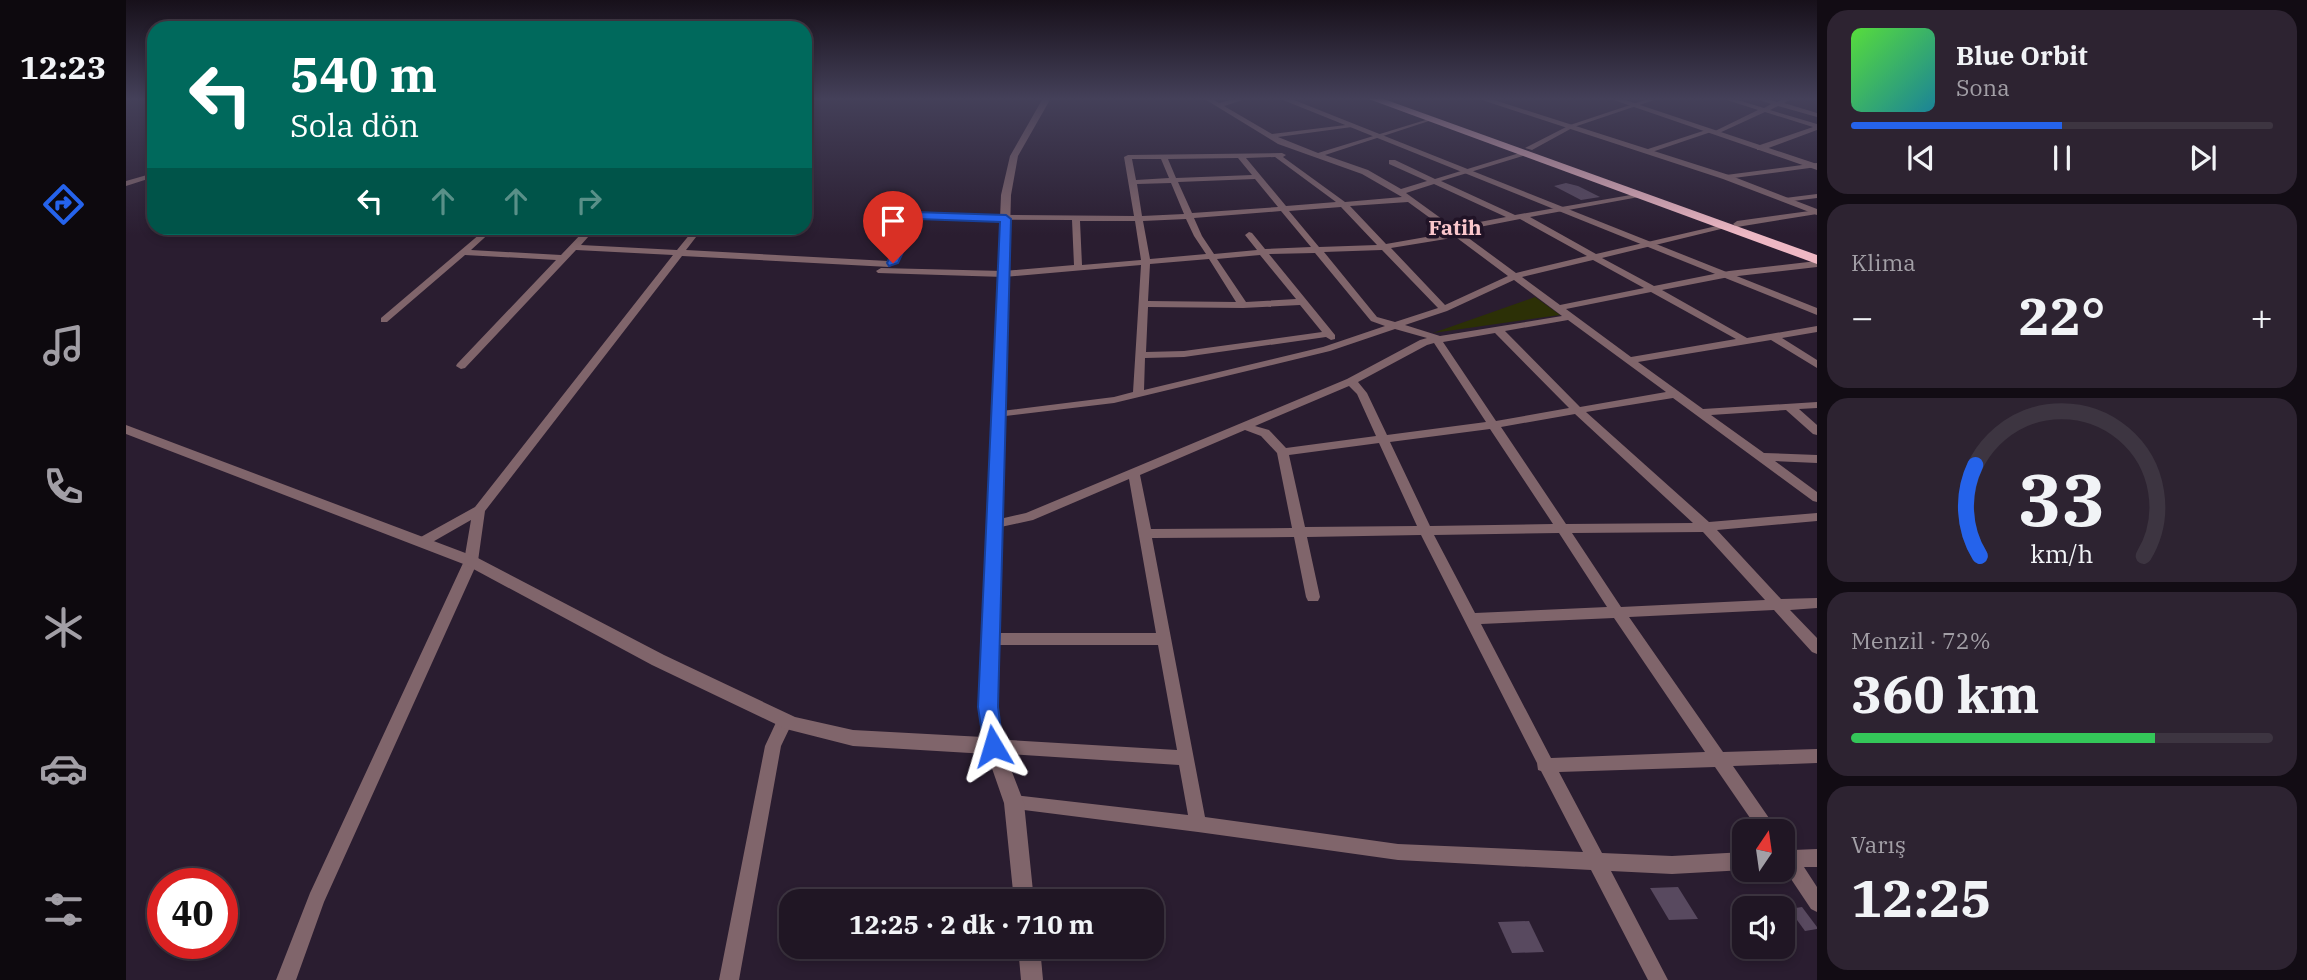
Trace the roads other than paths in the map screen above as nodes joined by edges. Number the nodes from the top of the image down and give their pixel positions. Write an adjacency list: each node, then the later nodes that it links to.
1 (1022, 144): 41 (street)
2 (1290, 144): 15 (street)
3 (1352, 144): 15 (street)
4 (1398, 144): 21 (street)
5 (1503, 144): 14 (highway)
6 (1507, 144): 14 (highway)
7 (1540, 144): 14 (street)
8 (1626, 144): 13 (street)
9 (1669, 144): 13 (street)
10 (1747, 144): 12 (street)
11 (1772, 144): 12 (street)
12 (1760, 148): 20 (street)
13 (1646, 150): 24 (street)
14 (1526, 151): 21 (street); 30 (highway); 43 (highway)
15 (1313, 153): 16 (street); 29 (street)
16 (1276, 155): 18 (street); 34 (street)
17 (1163, 156): 18 (street); 26 (street); 27 (street)
18 (1240, 156): 23 (street)
19 (1392, 162): 25 (street)
20 (1816, 166): 24 (street)
21 (1465, 170): 25 (street); 36 (street)
22 (147, 177): 28 (street)
23 (1258, 177): 26 (street); 35 (street)
24 (1726, 177): 33 (street)
25 (1435, 180): 29 (street); 38 (street)
26 (1175, 181): 27 (street); 40 (street)
27 (1133, 182): 42 (street)
28 (126, 184)
29 (1400, 192): 32 (street)
30 (1639, 195): 36 (street); 44 (highway)
31 (1817, 196): 33 (street)
32 (1410, 200): 34 (street); 45 (street)
33 (1785, 200): 37 (street)
34 (1342, 203): 35 (street); 52 (street)
35 (1285, 208): 40 (street); 53 (street)
36 (1563, 209): 38 (street); 50 (street)
37 (1816, 212): 43 (street)
38 (1517, 217): 45 (street); 59 (street)
39 (1076, 218): 41 (street); 42 (street); 64 (street)
40 (1190, 218): 42 (street); 58 (street)
41 (1006, 219): 63 (street); 65 (street)
42 (1140, 219): 61 (street)
43 (1737, 224): 56 (highway)
44 (1722, 226): 50 (street); 62 (highway)
45 (1455, 232): 52 (street); 67 (street)
46 (482, 235): 54 (street)
47 (585, 235): 51 (street)
48 (693, 235): 57 (street)
49 (1250, 235): 55 (street)
50 (1648, 243): 59 (street); 66 (street)
51 (572, 247): 57 (street); 60 (street)
52 (1384, 247): 53 (street); 73 (street)
53 (1316, 250): 55 (street); 77 (street)
54 (461, 252): 60 (street); 76 (street)
55 (1264, 252): 58 (street); 69 (street)
56 (1817, 253)
57 (678, 254): 63 (street); 107 (street)
58 (1214, 256): 61 (street); 71 (street)
59 (1594, 257): 67 (street); 68 (street)
60 (563, 258): 88 (street)
61 (1146, 262): 64 (street); 70 (street)
62 (1817, 262): 66 (street)
63 (849, 263): 65 (street)
64 (1078, 266): 65 (street)
65 (1004, 274): 96 (street)
66 (1729, 274): 68 (street); 74 (street)
67 (1515, 276): 72 (street); 73 (street)
68 (1654, 288): 72 (street); 83 (street)
69 (1301, 302): 71 (street); 80 (street)
70 (1144, 304): 71 (street); 85 (street)
71 (1243, 305)
72 (1559, 308): 75 (street)
73 (1444, 309): 77 (street)
74 (1817, 312)
75 (1572, 317): 78 (street); 86 (street)
76 (384, 320)
77 (1396, 327): 82 (street); 84 (street)
78 (1497, 329): 82 (street); 94 (street)
79 (1817, 330): 81 (street)
80 (1326, 334): 84 (street); 85 (street)
81 (1774, 337): 83 (street); 87 (street)
82 (1436, 338): 89 (street); 97 (street)
83 (1746, 341): 86 (street)
84 (1340, 344): 90 (street)
85 (1141, 355): 90 (street)
86 (1631, 360): 91 (street)
87 (1817, 365)
88 (461, 366)
89 (1351, 381): 98 (street); 101 (street)
90 (1138, 394): 96 (street)
91 (1676, 394): 94 (street); 95 (street)
92 (1817, 405): 93 (street)
93 (1789, 407): 95 (street); 100 (street)
94 (1579, 412): 97 (street); 110 (street)
95 (1701, 412): 103 (street)
96 (997, 414): 109 (street)
97 (1491, 425): 101 (street); 111 (street)
98 (1245, 426): 102 (street); 105 (street)
99 (126, 429): 115 (street)
100 (1817, 431)
101 (1384, 440): 102 (street); 112 (street)
102 (1283, 452): 113 (street)
103 (1761, 457): 104 (street); 106 (street)
104 (1817, 459)
105 (1134, 473): 109 (street); 114 (street)
106 (1817, 498)
107 (479, 510): 115 (street); 116 (street)
108 (1817, 517): 110 (street)
109 (996, 524): 122 (street)
110 (1706, 527): 111 (street); 119 (street)
111 (1563, 530): 112 (street); 120 (street)
112 (1426, 532): 113 (street); 121 (street)
113 (1299, 533): 114 (street); 117 (street)
114 (1147, 534): 123 (street)
115 (424, 541): 116 (street)
116 (471, 561): 125 (street); 142 (street)
117 (1314, 597)
118 (1817, 603): 119 (street)
119 (1777, 605): 120 (street); 124 (street)
120 (1618, 613): 121 (street); 129 (street)
121 (1470, 619): 130 (street)
122 (993, 639): 123 (street); 126 (street)
123 (1165, 639): 128 (street)
124 (1817, 648)
125 (785, 721): 126 (street); 143 (street)
126 (993, 746): 128 (street); 131 (street)
127 (1817, 756): 129 (street)
128 (1186, 758): 133 (street)
129 (1719, 758): 130 (street); 132 (street)
130 (1544, 765): 137 (street)
131 (1014, 803): 133 (street); 139 (street)
132 (1761, 819)
133 (1198, 824): 137 (street)
134 (1796, 857): 135 (street)
135 (1817, 858)
136 (1732, 862): 137 (street)
137 (1598, 863): 145 (street)
138 (1796, 872): 140 (street)
139 (1023, 889)
140 (1817, 904)
141 (1030, 959): 144 (street)
142 (286, 980)
143 (729, 980)
144 (1032, 980)
145 (1658, 980)

